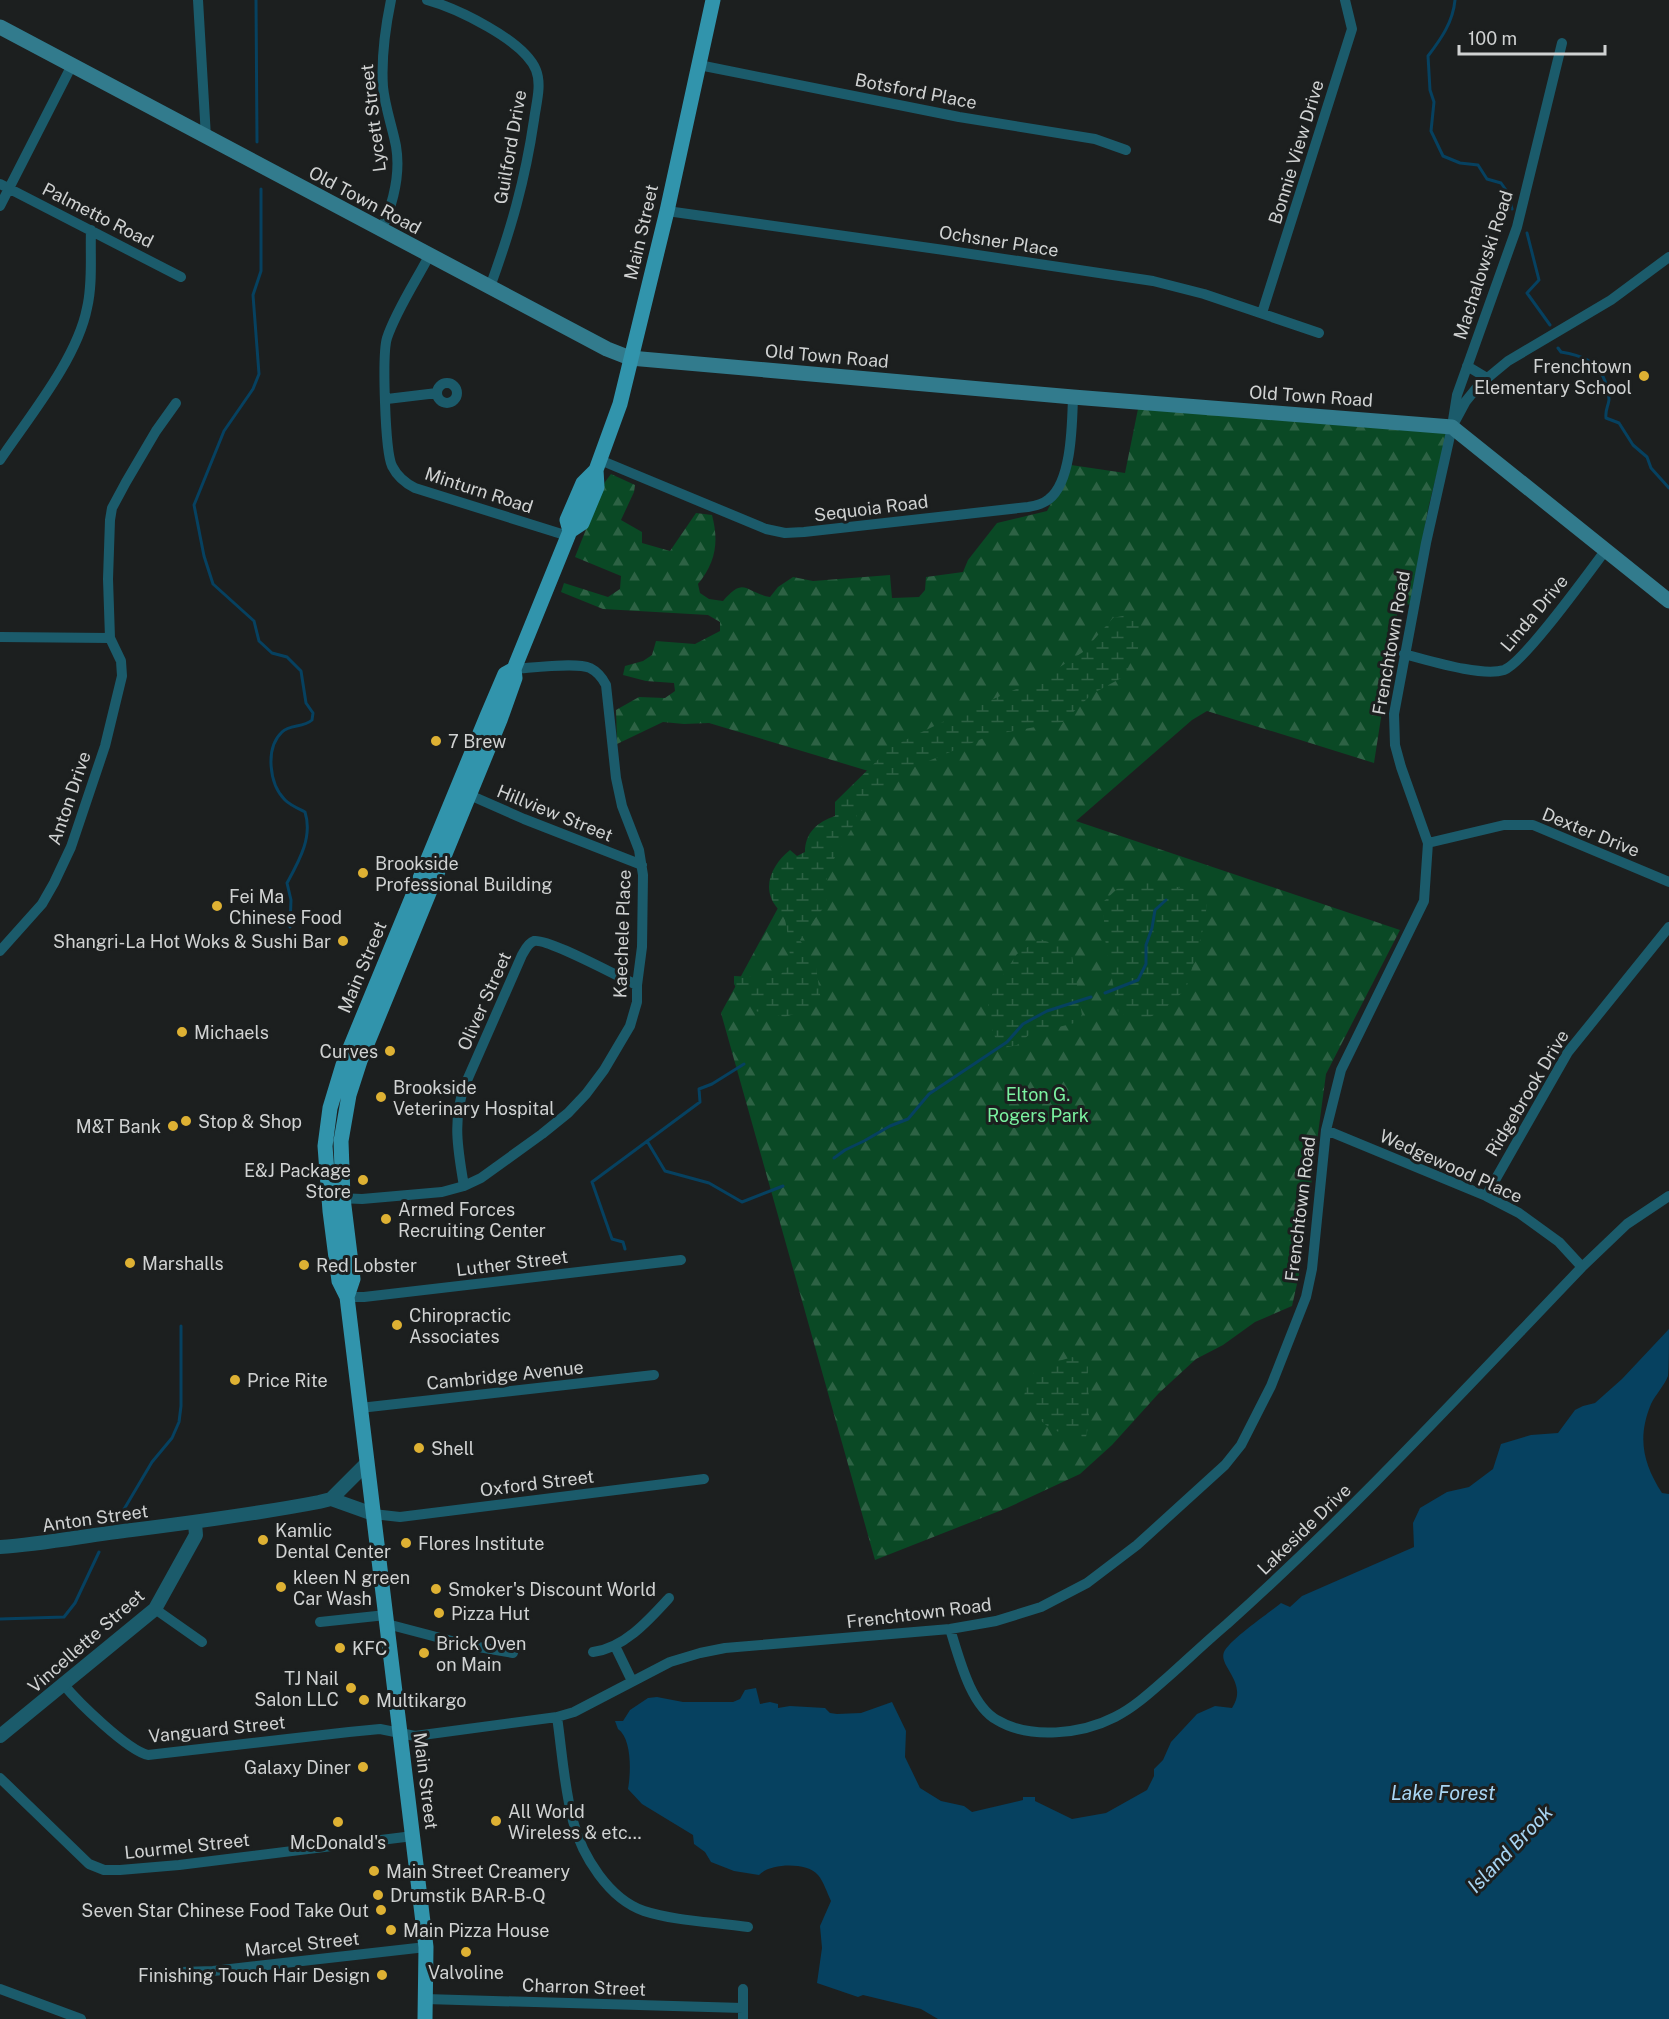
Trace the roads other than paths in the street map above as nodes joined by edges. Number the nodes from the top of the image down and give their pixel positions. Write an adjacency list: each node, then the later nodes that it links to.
1 (198, 0): 10 (street)
2 (392, 0): 16 (street, Lycett Street)
3 (427, 0): 20 (street, Guilford Drive)
4 (713, 0): 9 (main road, Main Street)
5 (1345, 0): 21 (street, Bonnie View Drive)
6 (0, 27): 8 (main road, Old Town Road)
7 (1562, 43): 24 (street, Machalowski Road)
8 (72, 65): 10 (main road, Old Town Road); 12 (street)
9 (699, 65): 11 (street, Botsford Place); 14 (main road, Main Street)
10 (206, 137): 16 (main road, Old Town Road)
11 (1126, 150)
12 (4, 186): 13 (street); 15 (street, Palmetto Road)
13 (0, 206)
14 (667, 211): 21 (street, Ochsner Place); 23 (main road, Main Street)
15 (91, 230): 19 (street, Palmetto Road); 31 (street)
16 (381, 231): 17 (main road, Old Town Road)
17 (429, 256): 20 (main road, Old Town Road); 28 (street, Minturn Road)
18 (1669, 257): 25 (street, Frenchtown Road)
19 (181, 276)
20 (490, 287): 23 (main road, Old Town Road)
21 (1262, 313): 22 (street, Ochsner Place)
22 (1319, 333)
23 (630, 358): 27 (main road, Old Town Road); 32 (main road, Main Street)
24 (1467, 366): 25 (street); 30 (street, Machalowski Road)
25 (1487, 378): 30 (street, Frenchtown Road)
26 (437, 393): 28 (street)
27 (1073, 397): 30 (main road, Old Town Road); 32 (street, Sequoia Road)
28 (387, 399): 33 (street, Minturn Road)
29 (176, 403): 37 (street)
30 (1452, 427): 34 (main road); 38 (street, Frenchtown Road)
31 (0, 460)
32 (598, 465): 33 (main road, Main Street)
33 (569, 534): 39 (main road, Main Street)
34 (1605, 550): 35 (main road); 38 (street, Linda Drive)
35 (1669, 601)
36 (0, 638): 37 (street)
37 (110, 638): 45 (street, Anton Drive)
38 (1404, 654): 41 (street, Frenchtown Road)
39 (514, 669): 40 (main road, Main Street); 42 (street, Kaechele Place)
40 (463, 792): 42 (street, Hillview Street); 51 (main road, Main Street)
41 (1428, 843): 43 (street, Dexter Drive); 47 (street, Frenchtown Road)
42 (642, 865): 46 (street, Kaechele Place)
43 (1669, 882)
44 (1669, 927): 49 (street, Ridgebrook Drive)
45 (0, 951)
46 (637, 985): 48 (street, Kaechele Place); 48 (street, Oliver Street)
47 (1326, 1130): 49 (street, Wedgewood Place); 67 (street, Frenchtown Road)
48 (464, 1186): 51 (street, Kaechele Place)
49 (1486, 1196): 53 (street, Wedgewood Place)
50 (1669, 1196): 53 (street, Lakeside Drive)
51 (336, 1198): 54 (main road, Main Street)
52 (681, 1260): 54 (street, Luther Street)
53 (1582, 1267): 67 (street, Lakeside Drive)
54 (347, 1297): 56 (main road, Main Street)
55 (654, 1375): 56 (street, Cambridge Avenue)
56 (360, 1408): 57 (main road, Main Street)
57 (367, 1463): 59 (street); 60 (main road, Main Street)
58 (704, 1479): 60 (street, Oxford Street)
59 (331, 1499): 60 (street); 61 (street)
60 (373, 1514): 65 (main road, Main Street)
61 (195, 1523): 62 (street, Anton Street); 64 (street, Vincellette Street)
62 (0, 1547)
63 (669, 1598): 69 (street)
64 (155, 1609): 68 (street); 73 (street, Vincellette Street)
65 (386, 1620): 66 (street); 71 (street); 75 (main road, Main Street)
66 (320, 1622)
67 (950, 1629): 72 (street, Frenchtown Road)
68 (202, 1642)
69 (615, 1646): 70 (street); 72 (street)
70 (593, 1652)
71 (513, 1653)
72 (632, 1681): 74 (street, Frenchtown Road)
73 (64, 1685): 75 (street, Vanguard Street); 76 (street, Vincellette Street)
74 (557, 1717): 75 (street, Frenchtown Road); 79 (street)
75 (400, 1732): 78 (main road, Main Street)
76 (0, 1736)
77 (0, 1778): 78 (street, Lourmel Street)
78 (413, 1836): 80 (main road, Main Street)
79 (748, 1927)
80 (426, 1947): 81 (street, Marcel Street); 84 (main road, Main Street)
81 (181, 1972)
82 (0, 1989): 86 (street)
83 (743, 1989): 85 (street)
84 (425, 1999): 85 (street, Charron Street); 87 (main road, Main Street)
85 (743, 2014)
86 (81, 2019)
87 (424, 2019)

